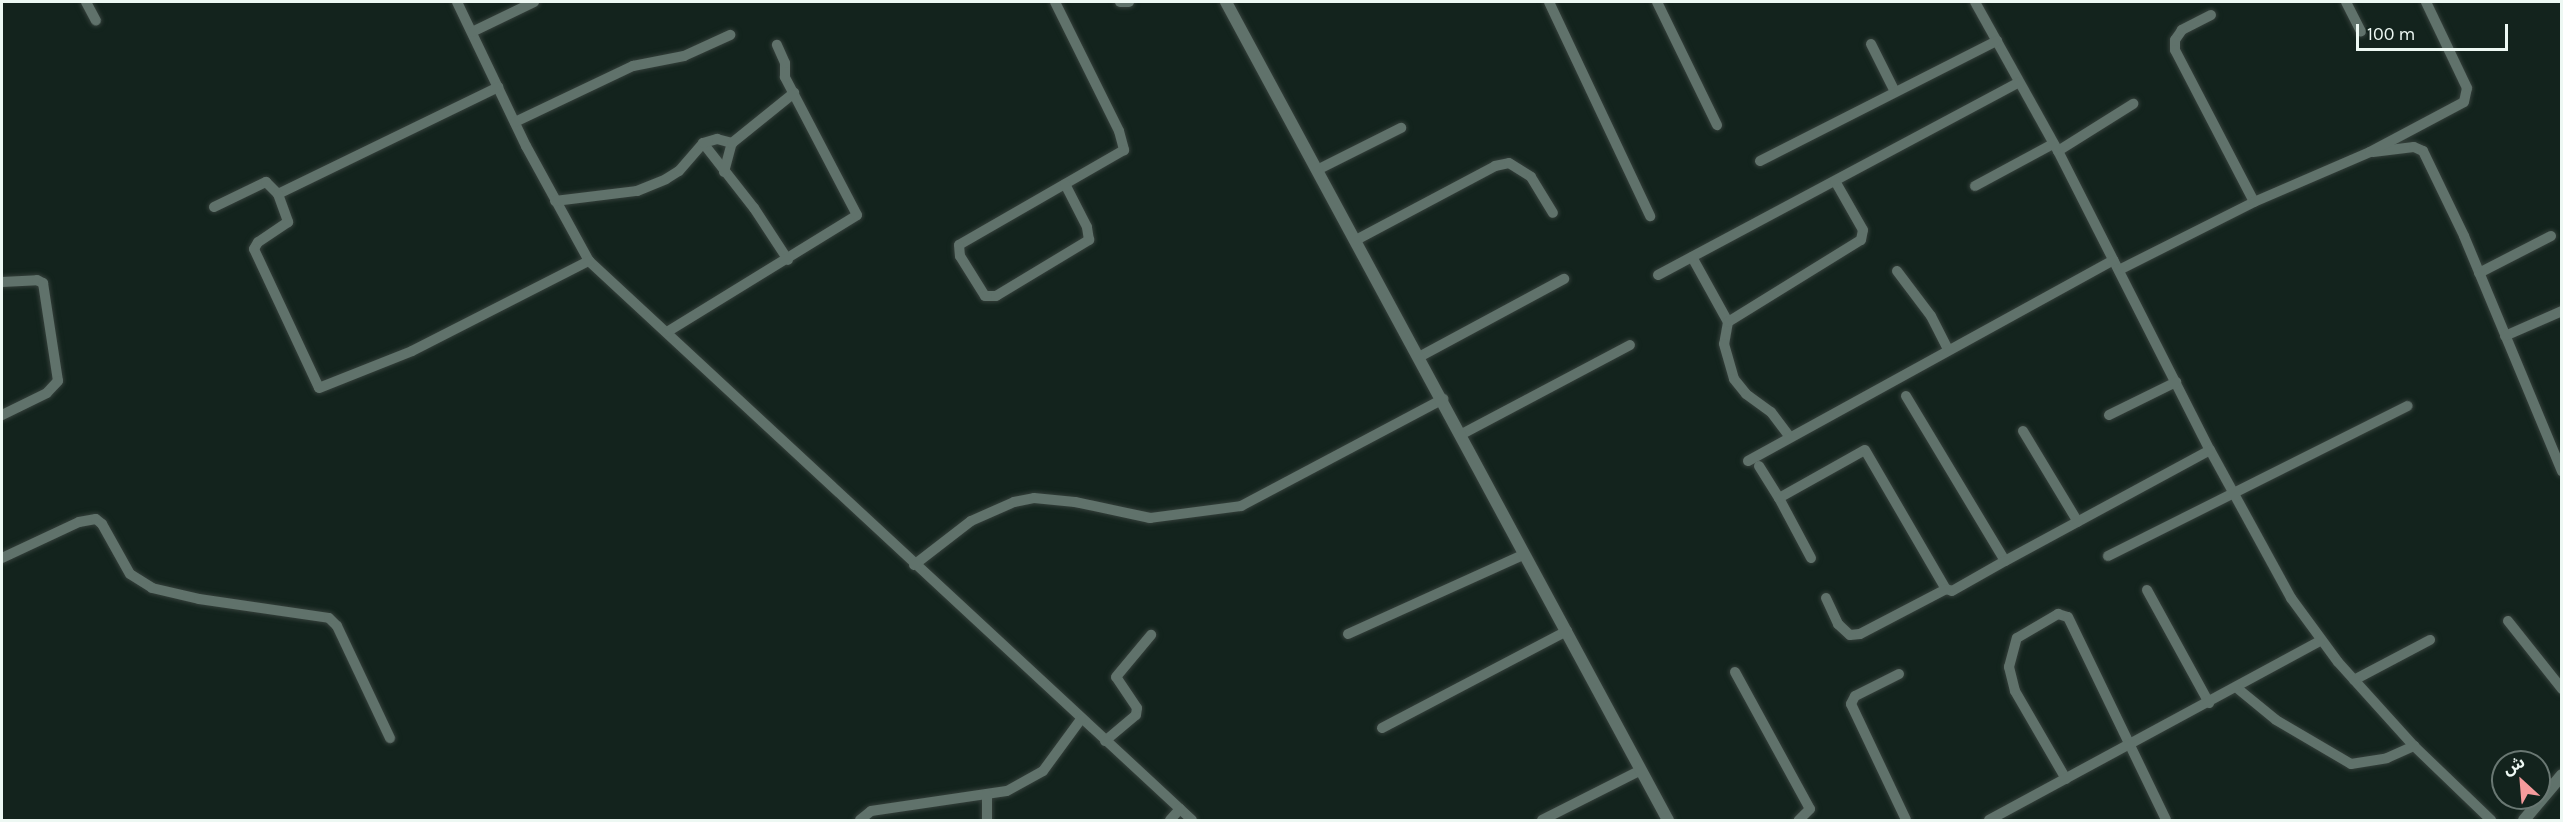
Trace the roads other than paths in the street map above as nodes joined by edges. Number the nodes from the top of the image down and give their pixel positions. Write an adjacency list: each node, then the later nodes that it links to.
1 (86, 2): 14 (street)
2 (457, 2): 16 (street)
3 (534, 2): 16 (street)
4 (1055, 2): 37 (street)
5 (1120, 2): 6 (street)
6 (1129, 2)
7 (1226, 2): 34 (street)
8 (1549, 2): 44 (street)
9 (1657, 2): 27 (street)
10 (2426, 2): 32 (street)
11 (1980, 3): 18 (street)
12 (2350, 3): 15 (street)
13 (2211, 15): 41 (street)
14 (96, 21)
15 (2361, 31)
16 (472, 32): 22 (street)
17 (730, 35): 26 (street)
18 (1997, 41): 21 (street); 23 (street)
19 (1871, 44): 23 (street)
20 (777, 45): 24 (street)
21 (2019, 82): 31 (street); 36 (street)
22 (498, 87): 26 (street); 39 (street)
23 (1894, 90): 33 (street)
24 (794, 93): 30 (street); 48 (street)
25 (2133, 104): 31 (street)
26 (515, 122): 40 (street)
27 (1717, 125)
28 (1401, 128): 34 (street)
29 (703, 142): 30 (street); 35 (street); 40 (street)
30 (732, 142): 35 (street)
31 (2055, 147): 38 (street); 50 (street)
32 (2370, 152): 41 (street); 52 (street)
33 (1760, 161)
34 (1319, 169): 46 (street)
35 (724, 172): 48 (street)
36 (1835, 181): 47 (street); 57 (street)
37 (1065, 184): 37 (street)
38 (1975, 186)
39 (278, 194): 42 (street); 49 (street)
40 (555, 201): 49 (street)
41 (2254, 201): 50 (street)
42 (214, 207)
43 (1553, 213): 46 (street)
44 (1650, 216)
45 (2551, 236): 52 (street)
46 (1356, 240): 62 (street)
47 (1692, 256): 53 (street); 57 (street)
48 (788, 260): 58 (street)
49 (589, 261): 58 (street)
50 (2116, 265): 61 (street); 63 (street)
51 (1897, 271): 61 (street)
52 (2480, 273): 59 (street)
53 (1658, 274)
54 (1563, 279): 62 (street)
55 (2, 282): 67 (street)
56 (2562, 311): 59 (street)
57 (1728, 322): 71 (street)
58 (668, 332): 84 (street)
59 (2505, 336): 75 (street)
60 (1630, 345): 70 (street)
61 (1948, 349): 71 (street)
62 (1419, 357): 65 (street)
63 (2176, 382): 68 (street); 72 (street)
64 (1906, 396): 83 (street)
65 (1443, 399): 70 (street); 84 (street)
66 (2407, 406): 76 (street)
67 (2, 415)
68 (2109, 415)
69 (2023, 431): 78 (street)
70 (1462, 434): 79 (street)
71 (1790, 437): 73 (street)
72 (2210, 450): 76 (street); 78 (street)
73 (1748, 461)
74 (1759, 466): 77 (street)
75 (2562, 471)
76 (2232, 490): 80 (street); 93 (street)
77 (1779, 498): 82 (street); 85 (street)
78 (2078, 522): 83 (street)
79 (1525, 554): 89 (street); 90 (street)
80 (2108, 556)
81 (2, 558): 102 (street)
82 (1811, 558)
83 (2005, 561): 85 (street)
84 (914, 565): 100 (street)
85 (1946, 590): 87 (street)
86 (2148, 590): 99 (street)
87 (1826, 598)
88 (2508, 621): 98 (street)
89 (1567, 631): 101 (street); 106 (street)
90 (1348, 634)
91 (1151, 635): 103 (street)
92 (2430, 640): 96 (street)
93 (2320, 641): 96 (street); 97 (street)
94 (1735, 672): 117 (street)
95 (1899, 674): 118 (street)
96 (2354, 680): 105 (street)
97 (2237, 688): 99 (street); 105 (street)
98 (2562, 689)
99 (2209, 703): 104 (street)
100 (1081, 719): 103 (street); 109 (street)
101 (1382, 728)
102 (390, 738)
103 (1105, 741): 110 (street)
104 (2130, 745): 108 (street); 108 (street); 120 (street)
105 (2414, 746): 121 (street)
106 (1641, 770): 115 (street); 116 (street)
107 (2562, 776): 122 (street)
108 (2066, 779): 119 (street)
109 (987, 794): 111 (street); 112 (street)
110 (1180, 809): 113 (street); 114 (street)
111 (860, 820)
112 (987, 820)
113 (1170, 820)
114 (1192, 820)
115 (1542, 820)
116 (1668, 820)
117 (1799, 820)
118 (1906, 820)
119 (1989, 820)
120 (2166, 820)
121 (2491, 820)
122 (2524, 820)

